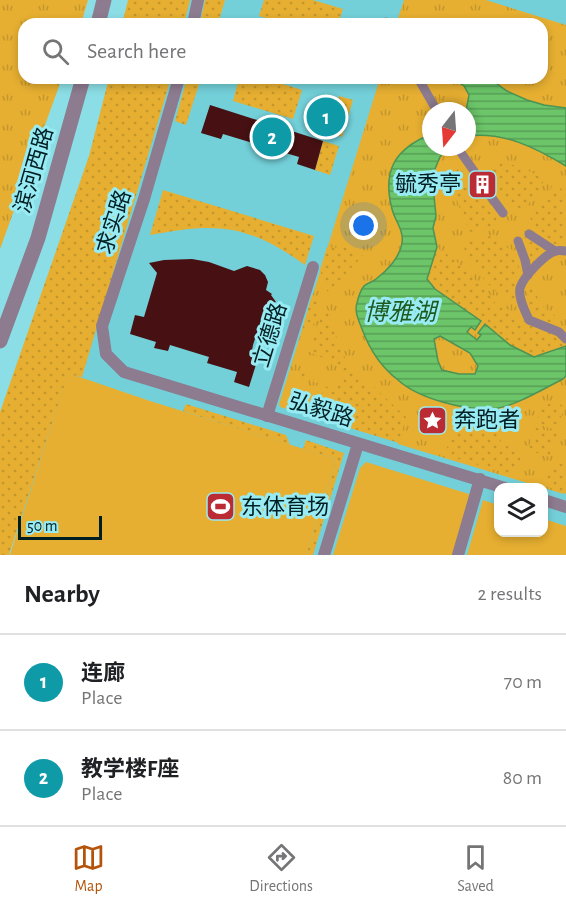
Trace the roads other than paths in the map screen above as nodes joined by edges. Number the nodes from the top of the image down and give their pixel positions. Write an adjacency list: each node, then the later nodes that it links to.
1 (104, 0): 3 (street)
2 (198, 0): 4 (street)
3 (100, 18)
4 (194, 18)
5 (81, 84): 20 (street, 滨河西路)
6 (177, 84): 21 (street, 求实路)
7 (421, 84): 8 (street)
8 (432, 102)
9 (463, 156): 10 (street)
10 (476, 174)
11 (489, 194): 12 (street)
12 (503, 213)
13 (529, 234): 15 (street)
14 (518, 241): 18 (street)
15 (555, 250): 16 (street); 18 (street)
16 (566, 251)
17 (313, 267): 22 (street, 立德路)
18 (528, 275): 19 (street)
19 (562, 336)
20 (0, 341)
21 (124, 372): 22 (street, 弘毅路)
22 (267, 416): 23 (street, 弘毅路)
23 (358, 444): 24 (street, 弘毅路); 28 (street)
24 (480, 479): 25 (street, 弘毅路); 29 (street)
25 (494, 484)
26 (548, 502): 27 (street)
27 (566, 507)
28 (324, 555)
29 (458, 555)

